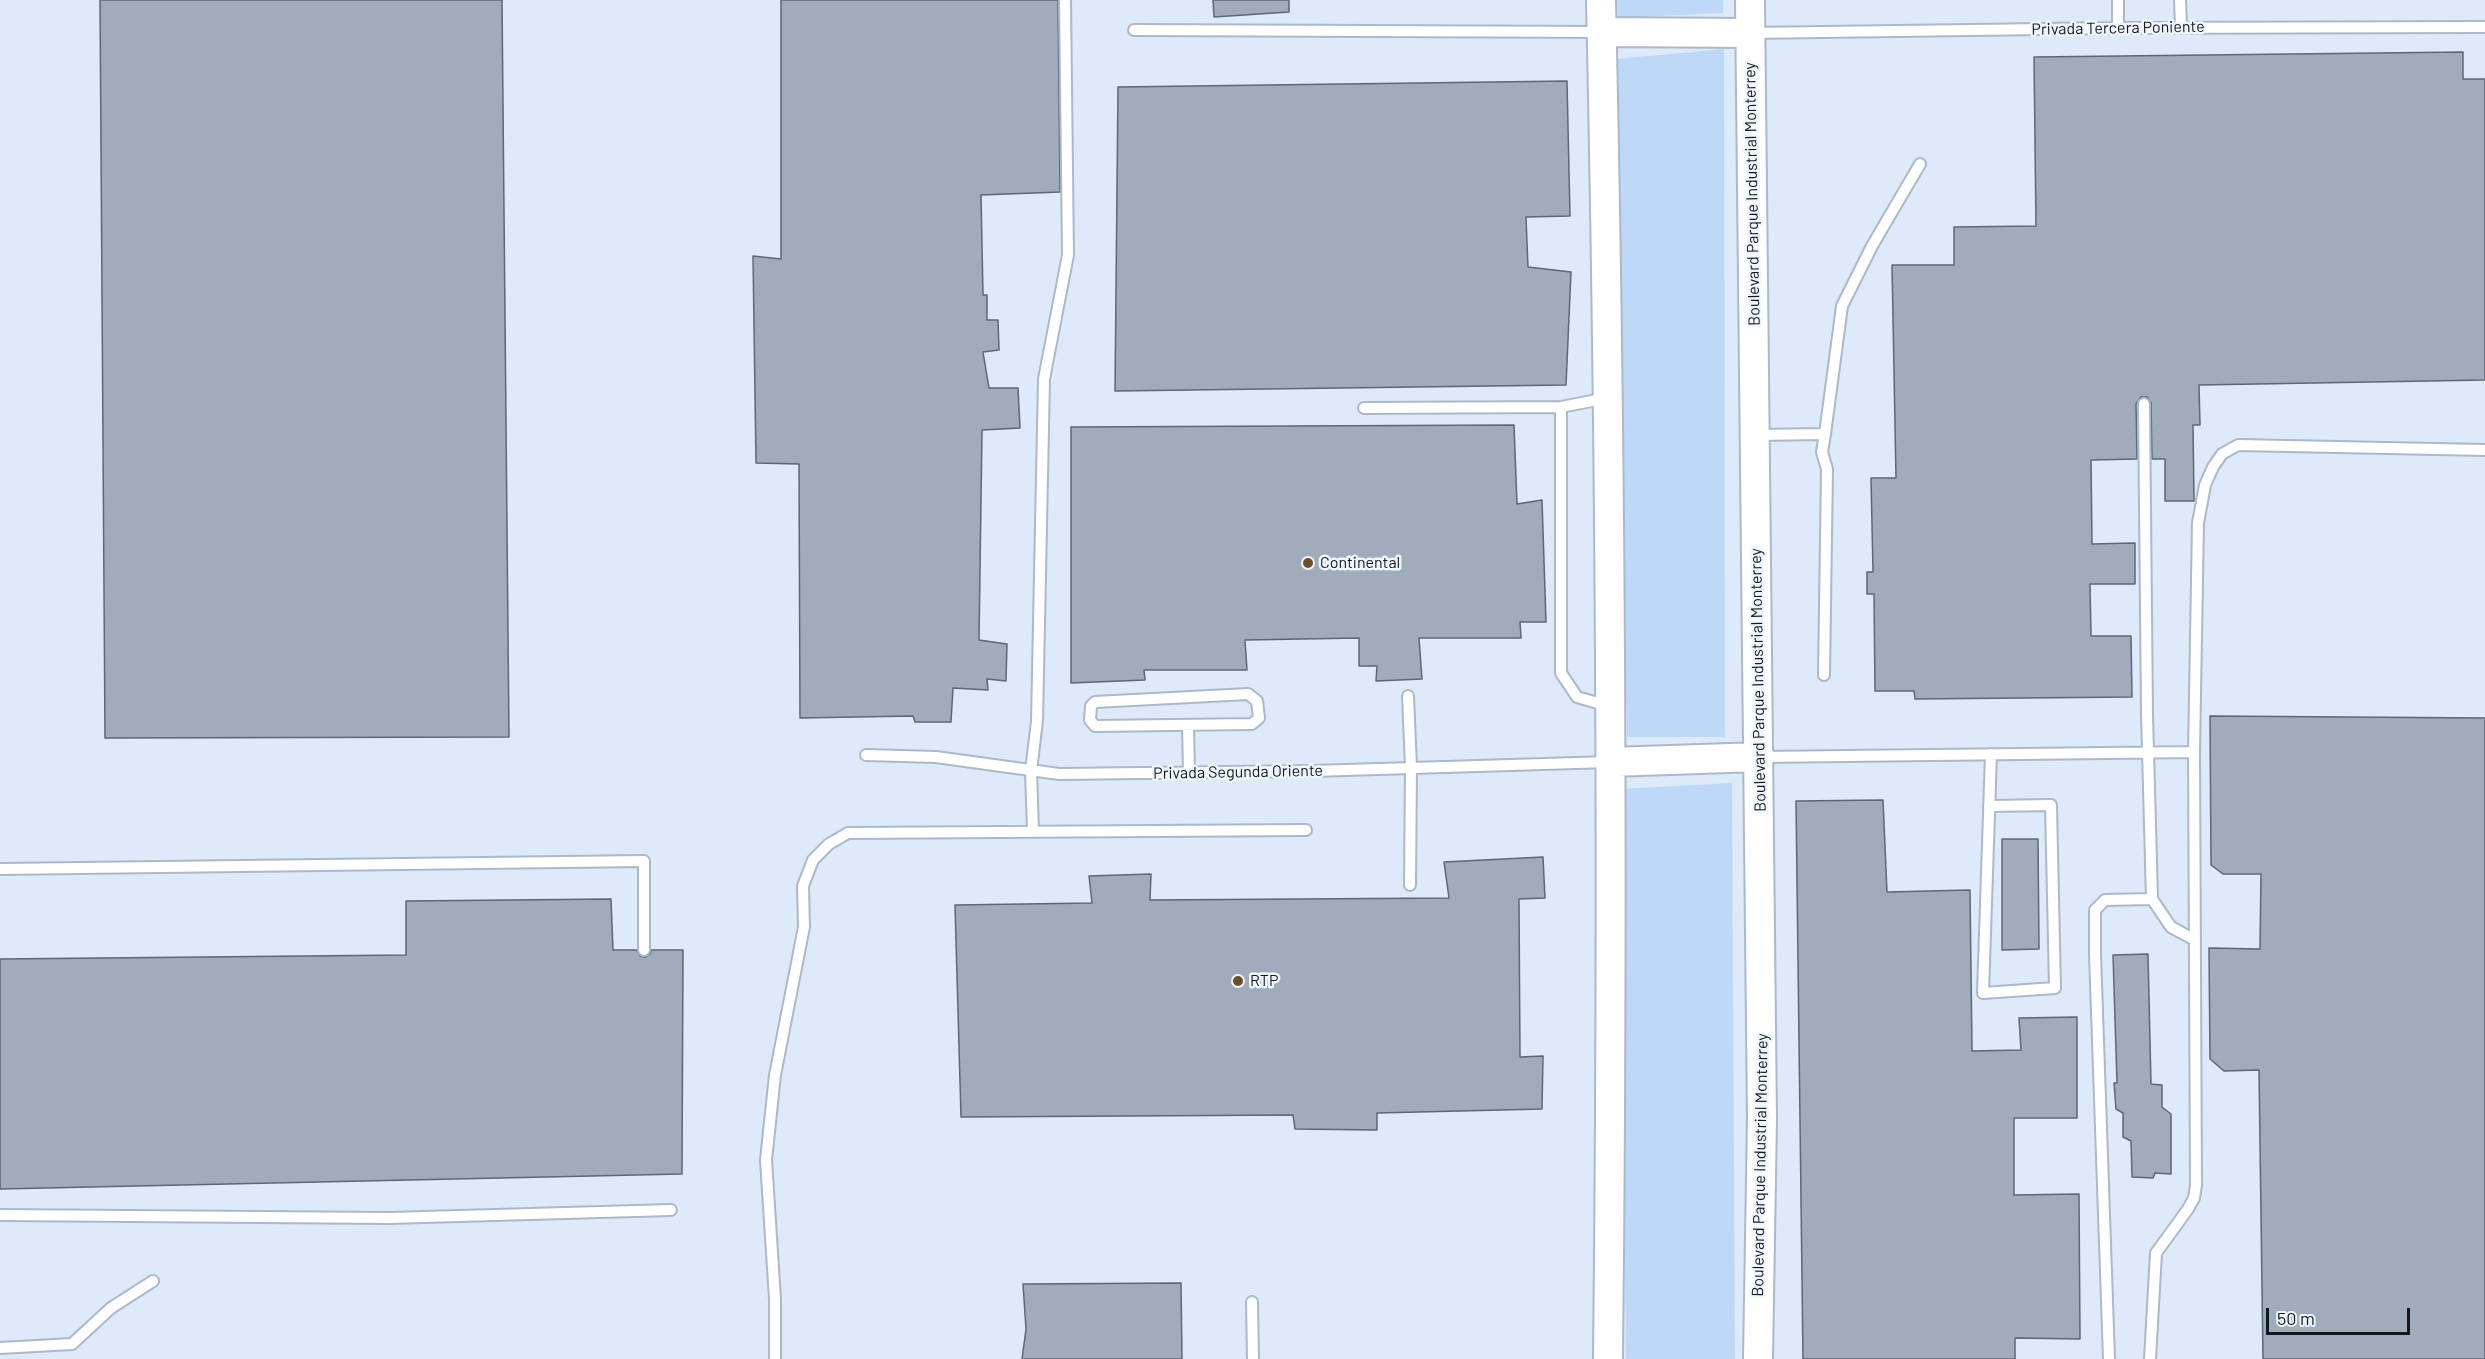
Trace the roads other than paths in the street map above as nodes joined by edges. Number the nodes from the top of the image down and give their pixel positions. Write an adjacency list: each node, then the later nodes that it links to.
1 (1065, 0): 31 (lane)
2 (1601, 0): 10 (street)
3 (1750, 0): 11 (street, Boulevard Parque Industrial Monterrey)
4 (2118, 0): 8 (lane)
5 (2180, 0): 6 (lane)
6 (2181, 27): 7 (lane, Privada Tercera Poniente); 8 (lane, Privada Tercera Poniente)
7 (2485, 27)
8 (2118, 28): 11 (lane, Privada Tercera Poniente)
9 (1134, 30): 10 (lane)
10 (1602, 32): 11 (street); 13 (street)
11 (1750, 33): 18 (street, Boulevard Parque Industrial Monterrey)
12 (1920, 164): 17 (lane)
13 (1608, 398): 15 (lane); 22 (street)
14 (2144, 404): 25 (lane)
15 (1561, 407): 16 (lane); 22 (lane)
16 (1364, 408)
17 (1825, 434): 18 (lane); 20 (lane)
18 (1755, 435): 28 (street, Boulevard Parque Industrial Monterrey)
19 (2485, 450): 24 (lane)
20 (1824, 675)
21 (1408, 696): 30 (lane)
22 (1610, 707): 29 (street)
23 (1188, 725): 23 (lane); 32 (lane)
24 (2194, 752): 25 (lane); 39 (lane)
25 (2148, 753): 26 (lane); 38 (lane)
26 (1991, 754): 28 (lane); 33 (lane)
27 (866, 755): 31 (lane, Privada Segunda Oriente)
28 (1760, 757): 29 (street); 49 (street, Boulevard Parque Industrial Monterrey)
29 (1610, 762): 30 (lane, Privada Segunda Oriente); 48 (street)
30 (1411, 767): 32 (lane, Privada Segunda Oriente); 37 (lane)
31 (1031, 771): 32 (lane, Privada Segunda Oriente); 35 (lane)
32 (1189, 773)
33 (1989, 806): 33 (lane)
34 (1306, 830): 35 (lane)
35 (1033, 832): 46 (lane)
36 (0, 869): 40 (lane)
37 (1410, 885)
38 (2152, 899): 39 (lane); 50 (lane)
39 (2195, 940): 51 (lane)
40 (644, 950)
41 (671, 1210): 42 (lane)
42 (0, 1215)
43 (153, 1281): 45 (lane)
44 (1252, 1302): 47 (lane)
45 (0, 1348)
46 (775, 1359)
47 (1253, 1359)
48 (1608, 1359)
49 (1758, 1359)
50 (2109, 1359)
51 (2150, 1359)

